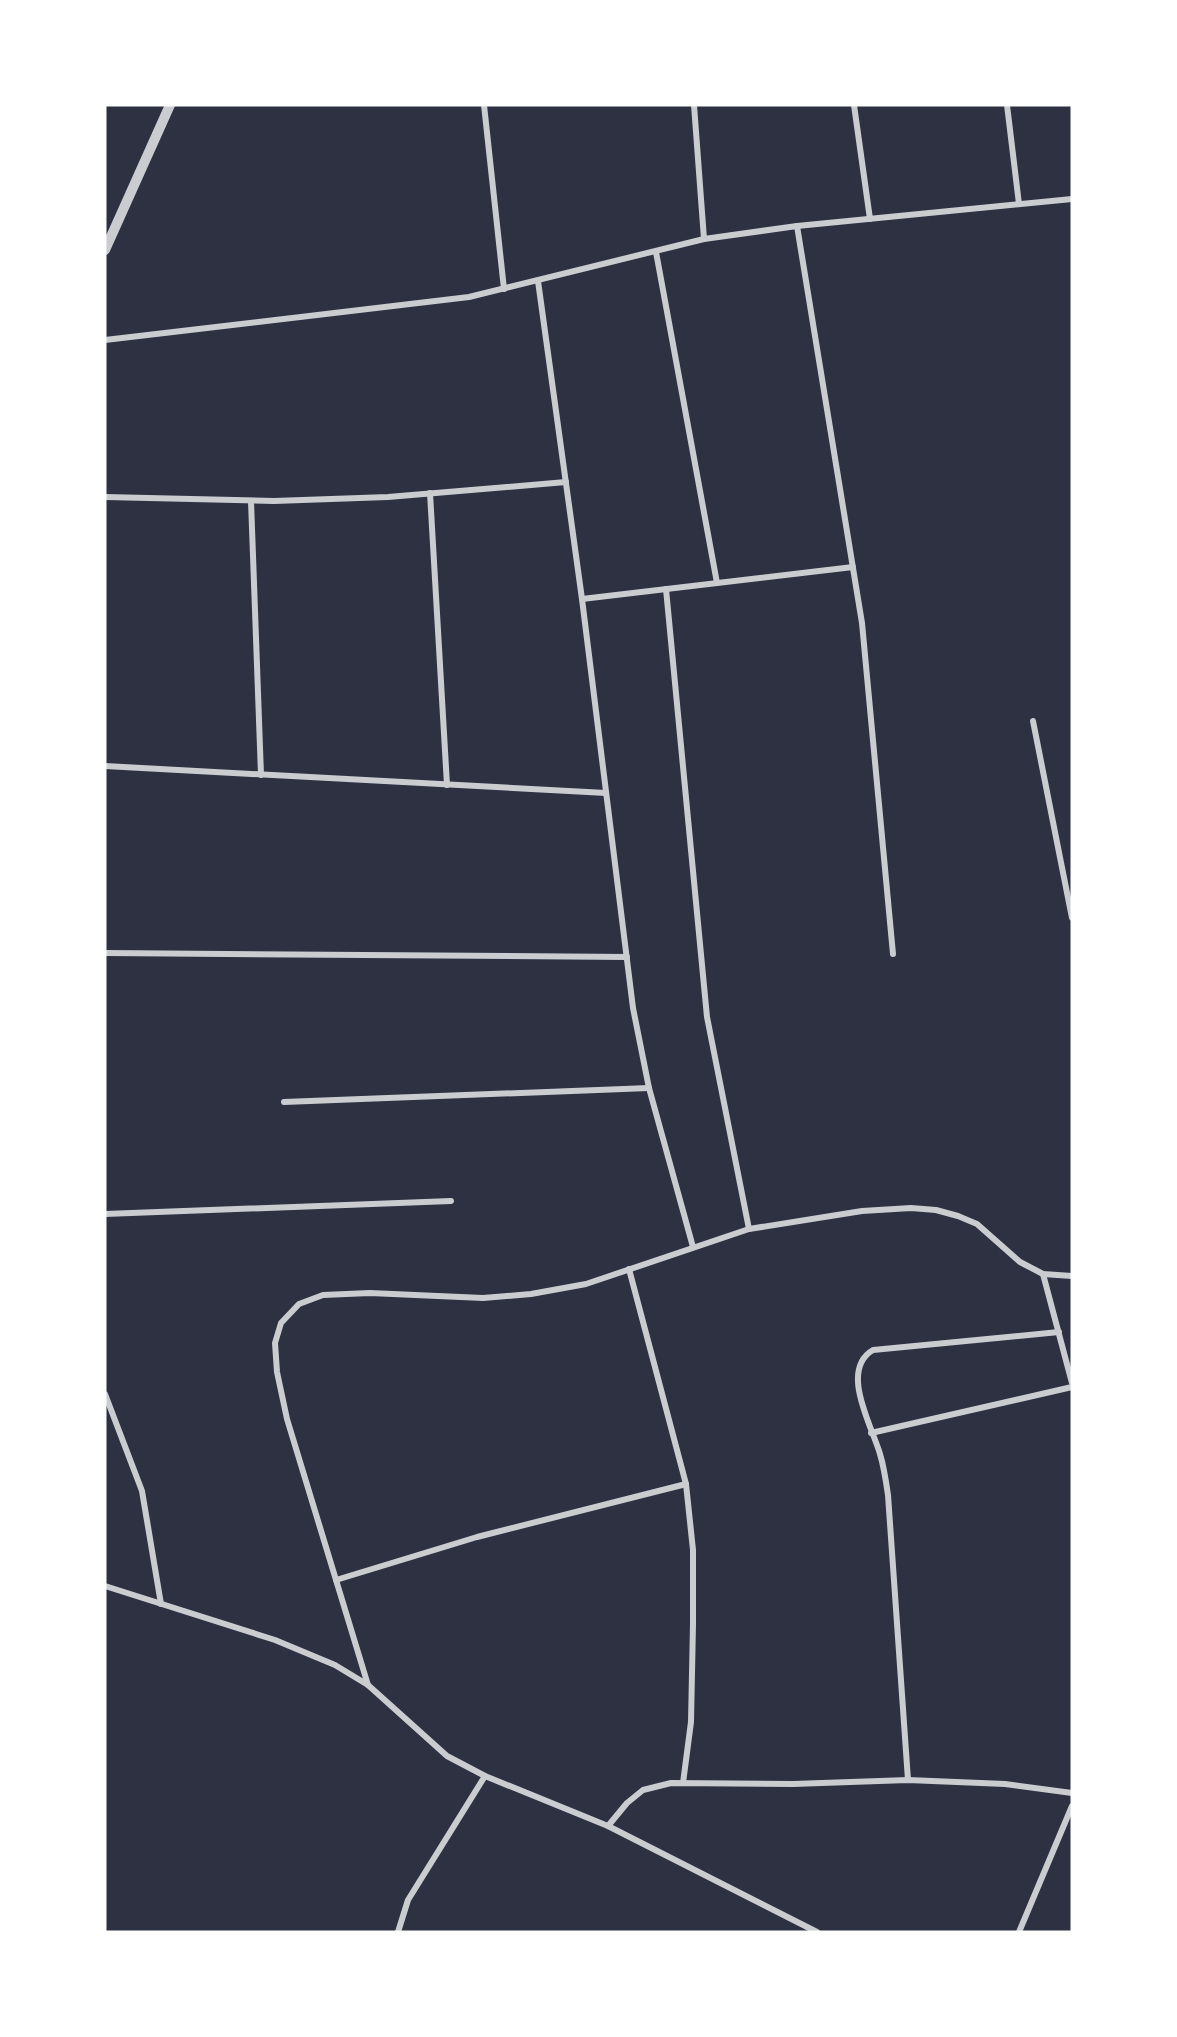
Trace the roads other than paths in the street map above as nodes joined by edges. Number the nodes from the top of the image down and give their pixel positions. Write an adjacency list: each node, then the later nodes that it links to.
1 (170, 105): 11 (street)
2 (484, 105): 14 (street)
3 (694, 105): 10 (street)
4 (854, 105): 8 (street)
5 (1007, 105): 7 (street)
6 (1072, 200): 7 (street)
7 (1019, 204): 8 (street)
8 (870, 219): 9 (street)
9 (797, 226): 10 (street); 20 (street)
10 (704, 239): 12 (street)
11 (105, 250)
12 (656, 252): 13 (street); 21 (street)
13 (538, 281): 14 (street); 16 (street)
14 (504, 289): 15 (street)
15 (105, 340)
16 (566, 482): 17 (street); 23 (street)
17 (430, 493): 19 (street); 27 (street)
18 (105, 497): 19 (street)
19 (251, 501): 26 (street)
20 (853, 567): 21 (street); 31 (street)
21 (717, 583): 22 (street)
22 (666, 589): 23 (street); 37 (street)
23 (582, 599): 28 (street)
24 (1034, 721): 29 (street)
25 (105, 766): 26 (street)
26 (261, 775): 27 (street)
27 (447, 785): 28 (street)
28 (606, 793): 32 (street)
29 (1072, 918)
30 (105, 952): 32 (street)
31 (893, 954)
32 (627, 957): 33 (street)
33 (649, 1088): 34 (street); 38 (street)
34 (284, 1102)
35 (450, 1201): 36 (street)
36 (105, 1214)
37 (749, 1229): 38 (street); 40 (street)
38 (693, 1247): 39 (street)
39 (629, 1269): 46 (street); 47 (street)
40 (1043, 1274): 41 (street); 42 (street)
41 (1072, 1276)
42 (1059, 1332): 43 (street); 45 (street)
43 (1072, 1385): 45 (street)
44 (105, 1394): 49 (street)
45 (872, 1433): 52 (street)
46 (686, 1484): 47 (street); 53 (street)
47 (336, 1580): 50 (street)
48 (105, 1586): 49 (street)
49 (161, 1604): 50 (street)
50 (368, 1685): 51 (street)
51 (485, 1776): 56 (street); 57 (street)
52 (908, 1780): 53 (street); 54 (street)
53 (683, 1783): 56 (street)
54 (1072, 1793)
55 (1072, 1806): 59 (street)
56 (608, 1826): 58 (street)
57 (398, 1932)
58 (817, 1932)
59 (1019, 1932)

